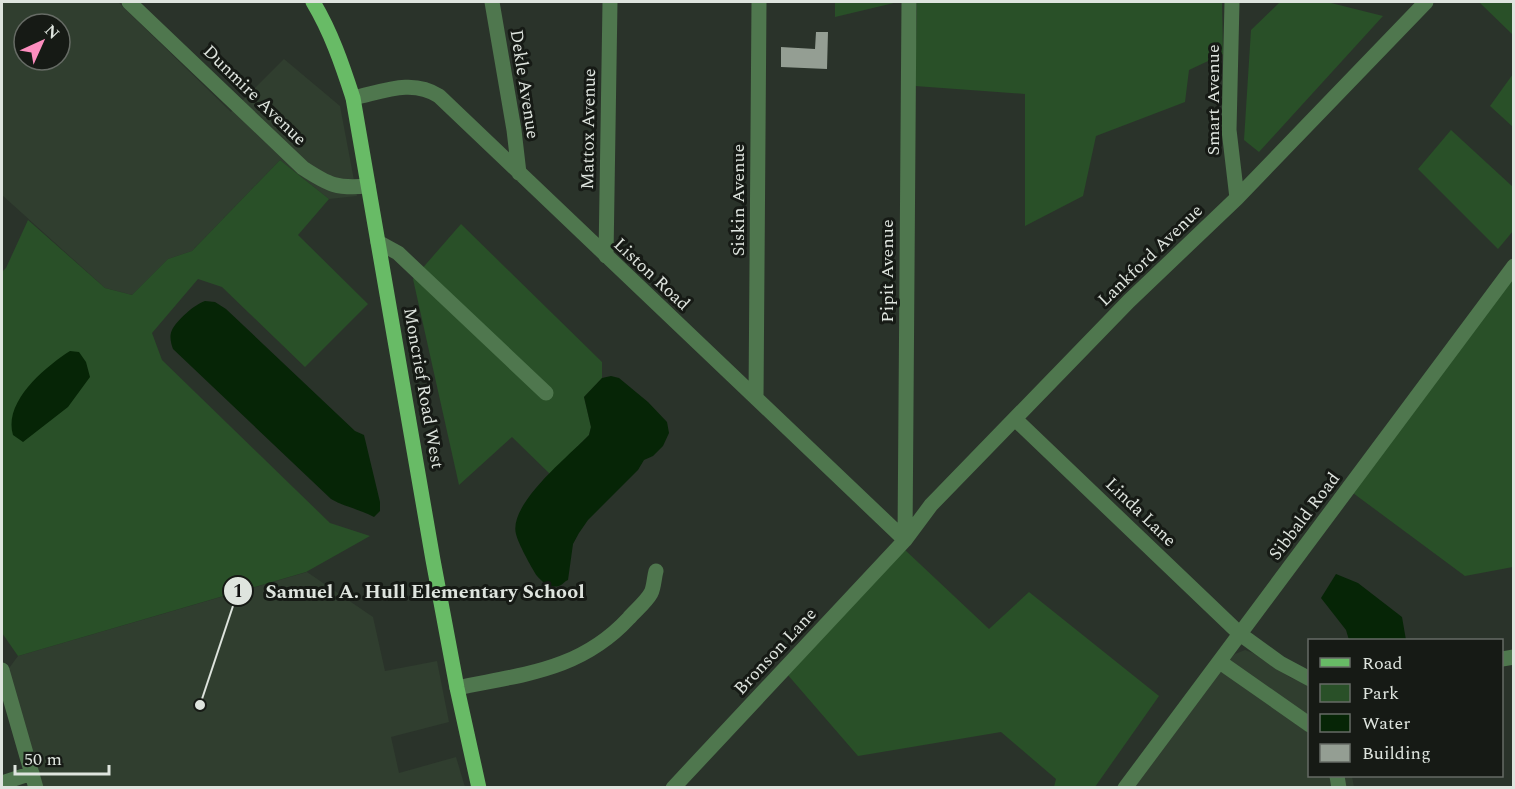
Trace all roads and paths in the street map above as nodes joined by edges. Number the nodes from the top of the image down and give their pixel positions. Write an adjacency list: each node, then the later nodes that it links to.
1 (129, 2): 11 (street, Dunmire Avenue)
2 (313, 2): 9 (main road, Moncrief Road West)
3 (492, 2): 10 (street, Dekle Avenue)
4 (610, 2): 14 (street, Mattox Avenue)
5 (759, 2): 17 (street, Siskin Avenue)
6 (909, 2): 19 (street, Pipit Avenue)
7 (1232, 2): 12 (street, Smart Avenue)
8 (1426, 2): 12 (street, Lankford Avenue)
9 (353, 98): 10 (street, Liston Road); 11 (main road, Moncrief Road West)
10 (519, 173): 14 (street, Liston Road)
11 (368, 186): 13 (main road, Moncrief Road West)
12 (1237, 198): 18 (street, Lankford Avenue)
13 (378, 242): 16 (street); 25 (main road, Moncrief Road West)
14 (606, 256): 17 (street, Liston Road)
15 (1514, 266): 21 (street, Sibbald Road)
16 (546, 393)
17 (756, 398): 19 (street, Liston Road)
18 (1015, 419): 19 (street, Lankford Avenue); 21 (street, Linda Lane)
19 (905, 540): 30 (street, Bronson Lane)
20 (656, 571): 25 (street)
21 (1240, 634): 22 (street, Sibbald Road); 24 (street, Linda Lane)
22 (1220, 662): 26 (street); 31 (street, Sibbald Road)
23 (2, 670): 27 (street)
24 (1308, 678)
25 (457, 688): 29 (main road, Moncrief Road West)
26 (1308, 724)
27 (34, 780): 28 (street)
28 (2, 783)
29 (479, 788)
30 (673, 788)
31 (1125, 788)

